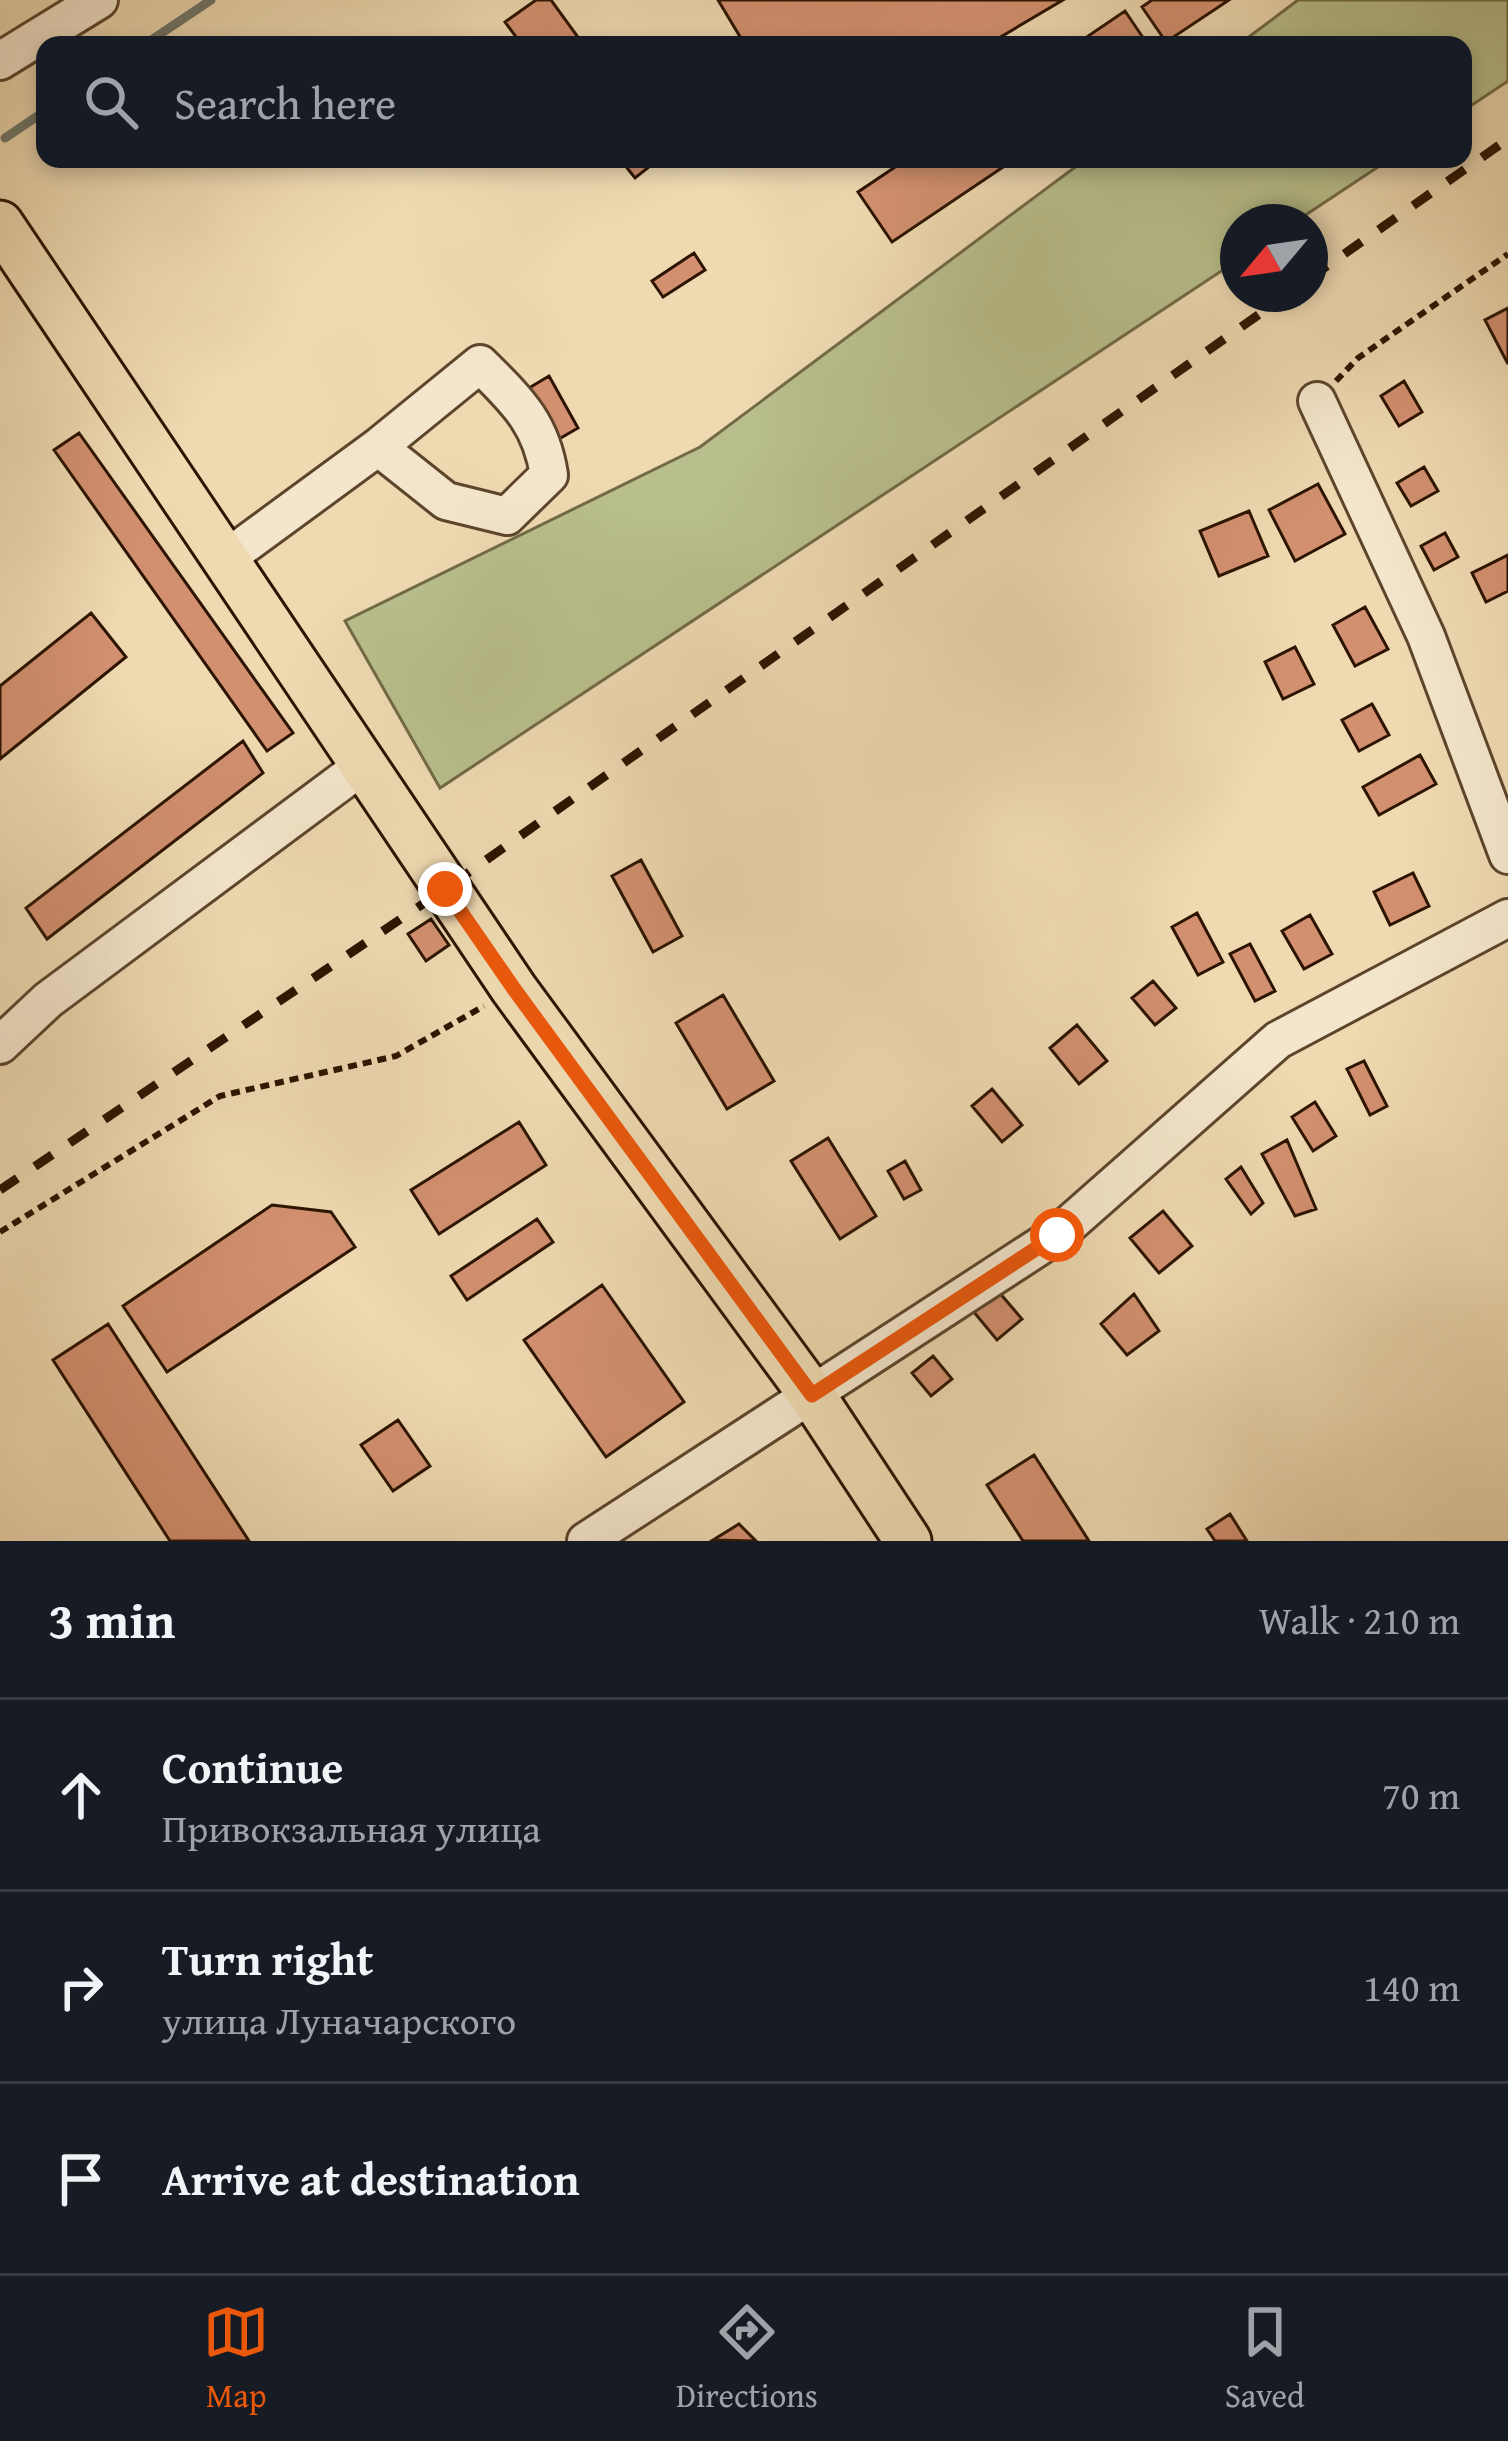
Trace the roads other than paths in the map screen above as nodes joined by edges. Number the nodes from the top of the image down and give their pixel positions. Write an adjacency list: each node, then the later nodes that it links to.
1 (99, 0): 2 (street)
2 (41, 36)
3 (36, 39): 4 (street)
4 (0, 61)
5 (0, 224): 8 (main road)
6 (1317, 400): 10 (street)
7 (378, 446): 7 (street); 8 (street)
8 (224, 560): 9 (main road)
9 (361, 767): 12 (street); 13 (main road)
10 (1508, 855)
11 (1508, 918): 13 (street)
12 (0, 1045)
13 (812, 1395): 14 (street); 15 (main road)
14 (586, 1541)
15 (908, 1541)

